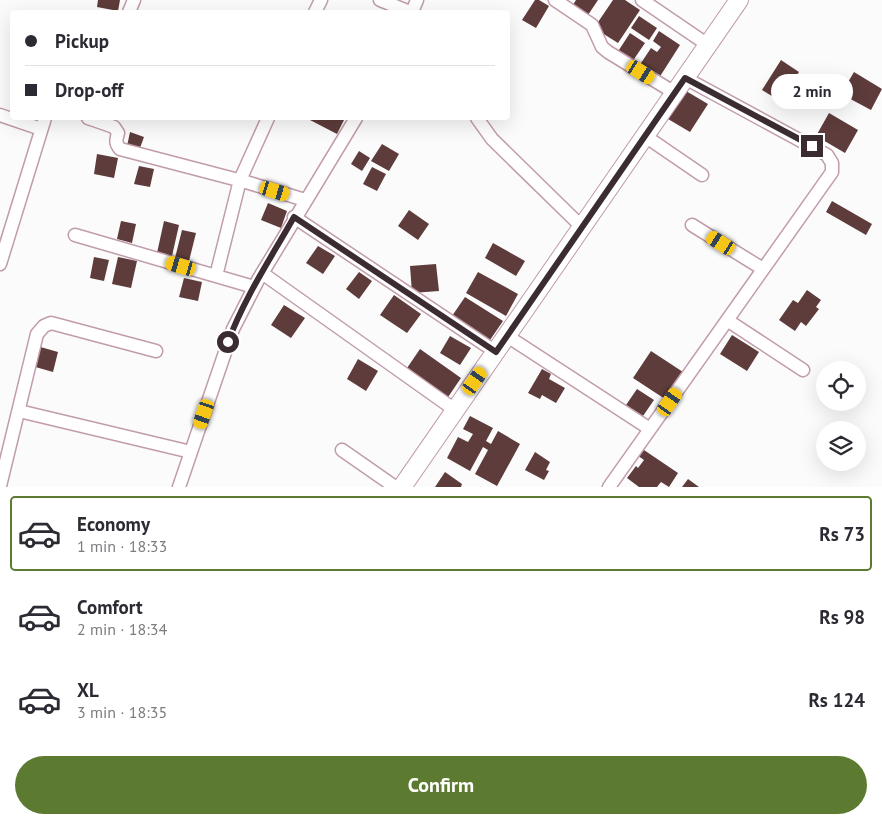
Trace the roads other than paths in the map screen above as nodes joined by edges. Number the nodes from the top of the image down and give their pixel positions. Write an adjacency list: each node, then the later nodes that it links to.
1 (380, 0): 5 (street)
2 (555, 0): 8 (street)
3 (642, 0): 6 (street)
4 (739, 0): 6 (main road)
5 (406, 10)
6 (708, 45): 7 (main road)
7 (685, 78): 8 (main road); 24 (street)
8 (674, 93): 15 (main road)
9 (27, 120): 14 (street)
10 (94, 120): 17 (street)
11 (267, 120): 17 (street)
12 (355, 120): 18 (street)
13 (478, 120): 21 (street)
14 (43, 123): 23 (street)
15 (645, 136): 16 (street); 21 (main road)
16 (702, 175)
17 (240, 180): 18 (street); 26 (street)
18 (304, 200): 19 (street)
19 (294, 217): 25 (street); 31 (street)
20 (692, 225): 24 (street)
21 (582, 227): 29 (main road)
22 (75, 235): 26 (street)
23 (0, 264)
24 (763, 269): 28 (street)
25 (262, 273): 27 (street); 33 (street)
26 (216, 276): 27 (street)
27 (254, 287): 37 (street)
28 (727, 320): 32 (street); 35 (street)
29 (507, 336): 31 (main road); 35 (street)
30 (156, 351): 34 (street)
31 (496, 352): 33 (main road)
32 (803, 370)
33 (455, 410): 41 (main road)
34 (19, 411): 37 (street); 38 (street)
35 (650, 429): 42 (street)
36 (342, 450): 40 (street)
37 (191, 452): 39 (street)
38 (0, 486)
39 (179, 486)
40 (395, 486)
41 (402, 486)
42 (609, 486)

